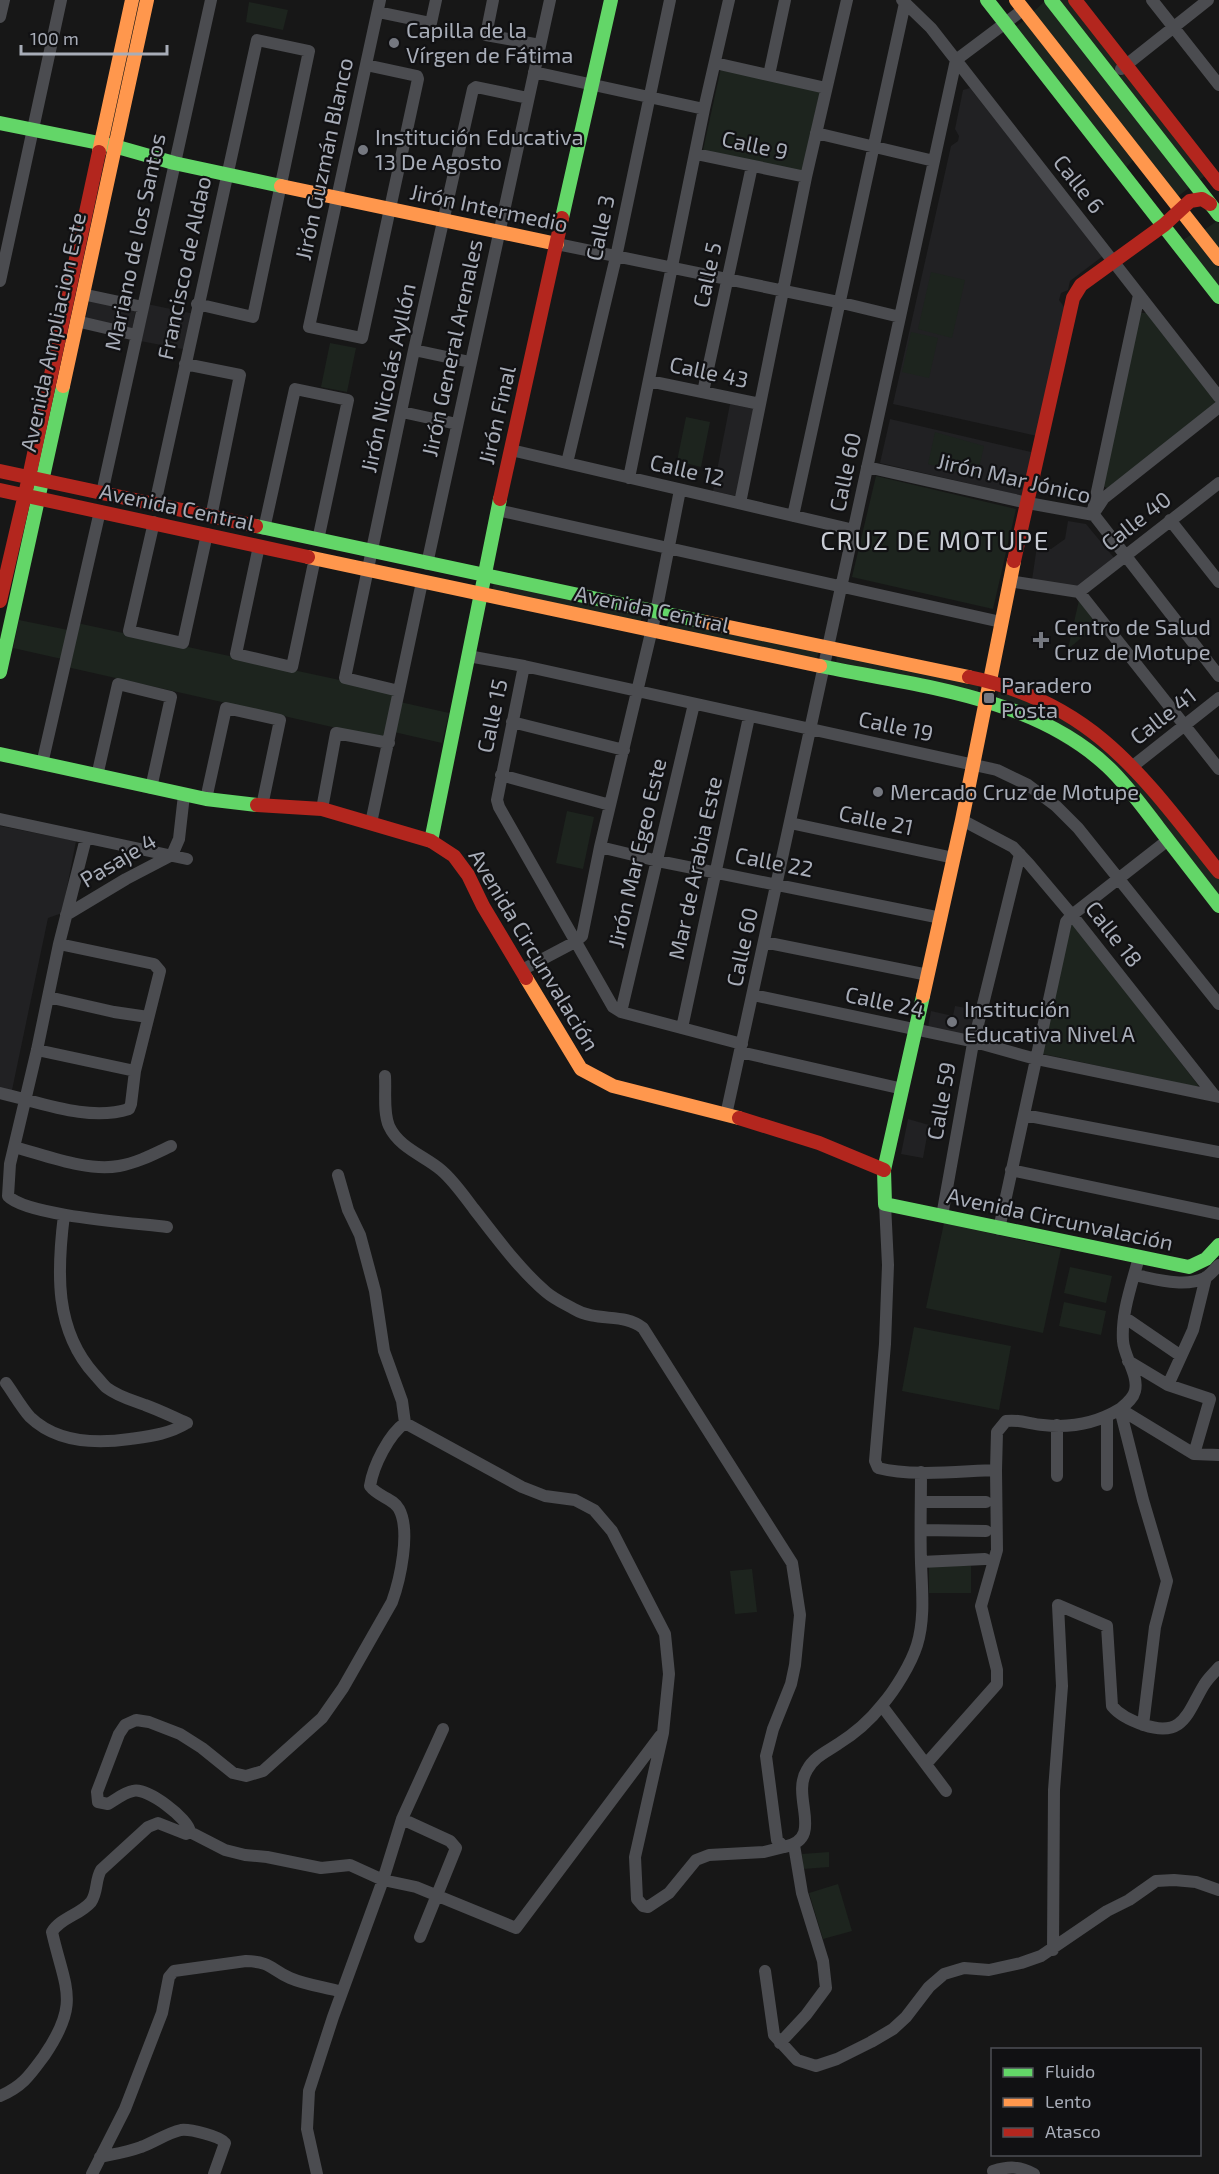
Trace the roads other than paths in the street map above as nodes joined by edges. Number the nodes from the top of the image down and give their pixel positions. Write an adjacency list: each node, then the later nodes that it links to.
1 (4, 0): 22 (street)
2 (61, 0): 40 (street)
3 (132, 0): 42 (main road, Avenida Ampliacion Este)
4 (147, 0): 42 (main road, Avenida Ampliacion Este)
5 (210, 0): 46 (street, Mariano de los Santos)
6 (436, 0): 21 (street)
7 (493, 0): 25 (street)
8 (550, 0): 25 (street, Jirón General Arenales)
9 (611, 0): 33 (main road, Jirón Final)
10 (670, 0): 37 (street, Calle 3)
11 (729, 0): 27 (street)
12 (785, 0): 31 (street)
13 (847, 0): 35 (street)
14 (987, 0): 23 (main road)
15 (1051, 0): 32 (main road)
16 (1075, 0): 29 (main road)
17 (1152, 0): 24 (street)
18 (1208, 0): 24 (street)
19 (904, 1): 26 (street, Calle 6); 43 (street)
20 (1020, 5): 23 (street); 55 (main road)
21 (379, 6): 28 (street, Jirón Guzmán Blanco)
22 (0, 17)
23 (1005, 23): 26 (street); 57 (main road)
24 (1174, 26): 29 (street); 34 (street)
25 (540, 45): 30 (street, Jirón General Arenales)
26 (956, 60): 45 (street, Calle 60); 62 (street, Calle 6)
27 (715, 63): 31 (street); 38 (street)
28 (366, 65): 52 (street, Jirón Guzmán Blanco); 54 (street)
29 (1125, 66): 32 (street); 50 (main road)
30 (534, 72): 33 (street); 36 (street, Jirón General Arenales)
31 (769, 75): 35 (street)
32 (1110, 76): 53 (main road)
33 (592, 85): 37 (street); 59 (main road, Jirón Final)
34 (1219, 85)
35 (826, 88): 41 (street)
36 (528, 98): 56 (street, Jirón Nicolás Ayllón); 58 (street, Jirón General Arenales)
37 (650, 98): 38 (street); 60 (street, Calle 3)
38 (704, 109): 44 (street)
39 (0, 123): 40 (main road, Jirón Intermedio)
40 (33, 130): 42 (main road, Jirón Intermedio); 65 (street)
41 (816, 133): 43 (street); 49 (street)
42 (107, 145): 46 (main road, Jirón Intermedio); 67 (main road, Avenida Ampliacion Este); 91 (main road, Avenida Ampliacion Este)
43 (873, 146): 45 (street); 70 (street)
44 (696, 154): 47 (street, Calle 9); 63 (street)
45 (934, 161): 73 (street, Calle 60)
46 (174, 164): 48 (main road, Jirón Intermedio); 72 (street, Mariano de los Santos)
47 (752, 166): 49 (street, Calle 9); 64 (street, Calle 5)
48 (227, 174): 51 (main road, Jirón Intermedio); 51 (street, Francisco de Aldao); 71 (street, Francisco de Aldao)
49 (806, 177): 66 (street)
50 (1219, 184)
51 (282, 186): 52 (main road, Jirón Intermedio); 71 (street)
52 (337, 198): 54 (main road, Jirón Intermedio); 54 (street, Jirón Guzmán Blanco)
53 (1216, 206): 55 (main road)
54 (390, 209): 56 (main road, Jirón Intermedio)
55 (1181, 212): 57 (main road); 61 (main road)
56 (444, 220): 58 (main road, Jirón Intermedio); 76 (street, Jirón Nicolás Ayllón)
57 (1164, 225): 62 (main road); 69 (main road)
58 (498, 232): 59 (main road, Jirón Intermedio); 77 (street, Jirón General Arenales)
59 (557, 244): 60 (street, Jirón Intermedio); 86 (main road, Jirón Final)
60 (616, 257): 63 (street, Jirón Intermedio); 87 (street, Calle 3)
61 (1219, 259)
62 (1113, 261): 68 (street, Calle 6); 99 (main road)
63 (673, 269): 64 (street, Jirón Intermedio); 79 (street)
64 (727, 280): 66 (street, Jirón Intermedio); 80 (street, Calle 5)
65 (0, 281)
66 (784, 292): 70 (street, Jirón Intermedio); 82 (street)
67 (82, 294): 72 (street); 74 (main road, Avenida Ampliacion Este)
68 (1138, 295): 81 (street, Calle 6); 103 (street)
69 (1219, 297)
70 (838, 302): 73 (street, Jirón Intermedio); 104 (street)
71 (197, 304): 78 (street, Francisco de Aldao)
72 (143, 307): 75 (street, Mariano de los Santos)
73 (900, 317): 88 (street, Calle 60)
74 (76, 321): 75 (street); 91 (main road, Avenida Ampliacion Este)
75 (136, 336): 95 (street, Mariano de los Santos)
76 (414, 350): 77 (street); 84 (street, Jirón Nicolás Ayllón)
77 (470, 362): 85 (street, Jirón General Arenales)
78 (185, 364): 100 (street, Francisco de Aldao); 105 (street)
79 (649, 381): 80 (street, Calle 43); 90 (street)
80 (703, 392): 82 (street, Calle 43)
81 (1219, 397)
82 (759, 404): 98 (street)
83 (1219, 407): 103 (street, Calle 40)
84 (402, 412): 85 (street); 114 (street, Jirón Nicolás Ayllón)
85 (457, 424): 117 (street, Jirón General Arenales)
86 (511, 450): 87 (street, Calle 12); 101 (main road, Jirón Final)
87 (567, 463): 90 (street, Calle 12)
88 (867, 467): 99 (street, Jirón Mar Jónico); 109 (street, Calle 60)
89 (0, 471): 91 (main road, Avenida Central)
90 (629, 478): 94 (street, Calle 12)
91 (36, 479): 95 (main road, Avenida Central); 96 (main road, Avenida Ampliacion Este); 97 (main road, Avenida Ampliacion Este)
92 (1218, 485): 106 (street, Calle 40)
93 (0, 490): 96 (main road, Avenida Central)
94 (680, 490): 98 (street, Calle 12); 113 (street)
95 (102, 493): 100 (main road, Avenida Central)
96 (24, 495): 97 (main road, Avenida Central); 126 (main road, Avenida Ampliacion Este)
97 (39, 498): 102 (main road, Avenida Central); 134 (main road, Avenida Ampliacion Este)
98 (740, 503): 104 (street, Calle 12)
99 (1028, 503): 103 (street, Jirón Mar Jónico); 120 (main road)
100 (155, 504): 105 (main road, Avenida Central)
101 (497, 510): 113 (street); 119 (main road, Jirón Final)
102 (100, 511): 107 (main road, Avenida Central); 149 (street)
103 (1093, 515): 115 (street, Jirón Mar Jónico)
104 (793, 516): 109 (street, Calle 12)
105 (211, 517): 108 (main road, Avenida Central)
106 (1170, 520): 115 (street, Calle 40); 122 (street)
107 (154, 522): 110 (main road, Avenida Central); 110 (street)
108 (264, 528): 111 (main road, Avenida Central); 111 (street)
109 (854, 530): 123 (street, Calle 60)
110 (207, 534): 112 (main road, Avenida Central)
111 (318, 540): 114 (main road, Avenida Central)
112 (259, 546): 116 (main road, Avenida Central); 116 (street)
113 (668, 548): 123 (street); 127 (street)
114 (373, 552): 117 (main road, Avenida Central); 118 (street, Jirón Nicolás Ayllón)
115 (1126, 555): 124 (street, Calle 40); 135 (street, Jirón Mar Jónico)
116 (315, 558): 118 (main road, Avenida Central)
117 (427, 564): 119 (main road, Avenida Central)
118 (368, 570): 121 (main road, Avenida Central); 137 (street, Jirón Nicolás Ayllón)
119 (484, 576): 125 (main road, Jirón Final); 127 (main road, Avenida Central)
120 (1009, 581): 124 (street); 128 (main road)
121 (422, 582): 125 (main road, Avenida Central); 137 (street)
122 (1219, 582)
123 (842, 587): 128 (street); 130 (street, Calle 60)
124 (1079, 592): 144 (street)
125 (480, 594): 129 (main road, Avenida Central); 131 (main road, Jirón Final)
126 (0, 601)
127 (656, 612): 129 (street); 130 (main road, Avenida Central)
128 (1001, 622): 136 (main road)
129 (650, 630): 133 (main road, Avenida Central); 138 (street)
130 (828, 648): 133 (street, Calle 60); 136 (main road, Avenida Central)
131 (468, 656): 132 (street, Calle 19); 161 (main road, Jirón Final)
132 (524, 666): 138 (street, Calle 19); 143 (street, Calle 15)
133 (824, 667): 140 (main road, Avenida Central); 145 (street, Calle 60)
134 (0, 672)
135 (1219, 676)
136 (989, 681): 140 (main road); 151 (main road, Avenida Central)
137 (399, 691): 146 (street)
138 (637, 692): 141 (street, Calle 19); 147 (street)
139 (1219, 698): 144 (street, Calle 41)
140 (985, 700): 150 (main road); 167 (main road, Avenida Central)
141 (694, 704): 142 (street, Calle 19); 175 (street, Jirón Mar Egeo Este)
142 (749, 717): 145 (street, Calle 19); 176 (street, Mar de Arabia Este)
143 (512, 722): 147 (street); 153 (street, Calle 15)
144 (1185, 725): 151 (street, Calle 41); 152 (street)
145 (811, 729): 150 (street, Calle 19); 165 (street, Calle 60)
146 (389, 743): 160 (street); 164 (street)
147 (624, 750): 158 (street)
148 (0, 754): 149 (main road, Avenida Circunvalación)
149 (42, 764): 154 (main road, Avenida Circunvalación)
150 (972, 764): 163 (main road); 178 (street, Calle 19)
151 (1133, 766): 177 (main road, Avenida Central)
152 (1219, 769)
153 (501, 775): 158 (street); 184 (street, Calle 15)
154 (97, 776): 155 (main road, Avenida Circunvalación); 155 (street)
155 (151, 788): 156 (main road, Avenida Circunvalación)
156 (184, 795): 157 (main road, Avenida Circunvalación); 171 (street, Pasaje 4)
157 (206, 799): 159 (main road, Avenida Circunvalación); 159 (street)
158 (610, 805): 169 (street)
159 (262, 806): 160 (main road, Avenida Circunvalación)
160 (322, 809): 164 (main road, Avenida Circunvalación)
161 (437, 810): 168 (main road, Jirón Final); 172 (main road)
162 (0, 819): 166 (street)
163 (962, 820): 170 (street, Calle 18); 173 (main road)
164 (371, 823): 168 (main road, Avenida Circunvalación)
165 (790, 823): 173 (street, Calle 21); 179 (street, Calle 60)
166 (86, 838): 171 (street); 181 (street)
167 (1168, 840): 178 (street); 180 (main road, Avenida Central)
168 (430, 841): 172 (main road, Avenida Circunvalación)
169 (600, 847): 175 (street, Calle 22); 184 (street)
170 (1020, 854): 182 (street, Calle 18); 196 (street, Calle 59)
171 (172, 855): 174 (street); 181 (street, Pasaje 4)
172 (454, 856): 187 (main road, Avenida Circunvalación)
173 (954, 858): 183 (main road)
174 (187, 859)
175 (658, 861): 176 (street, Calle 22); 192 (street, Jirón Mar Egeo Este)
176 (716, 872): 179 (street, Calle 22); 194 (street, Mar de Arabia Este)
177 (1219, 872)
178 (1119, 878): 182 (street); 191 (street, Calle 19)
179 (777, 884): 183 (street, Calle 22); 185 (street, Calle 60)
180 (1219, 906)
181 (66, 915): 186 (street)
182 (1072, 915): 199 (street); 204 (street, Calle 18)
183 (941, 918): 188 (main road)
184 (575, 942): 187 (street); 192 (street, Calle 15)
185 (764, 942): 188 (street); 189 (street, Calle 60)
186 (59, 944): 190 (street); 193 (street)
187 (522, 970): 206 (main road, Avenida Circunvalación)
188 (928, 975): 195 (main road)
189 (753, 995): 195 (street, Calle 24); 197 (street, Calle 60)
190 (48, 997): 193 (street); 198 (street)
191 (1219, 1004)
192 (621, 1012): 194 (street)
193 (148, 1017): 200 (street)
194 (682, 1028): 197 (street)
195 (917, 1031): 196 (street, Calle 24); 202 (main road)
196 (975, 1042): 199 (street, Calle 24); 218 (street, Calle 59)
197 (741, 1048): 202 (street); 206 (street, Calle 60)
198 (37, 1050): 200 (street); 205 (street)
199 (1036, 1059): 204 (street, Calle 24); 207 (street)
200 (135, 1071): 205 (street)
201 (385, 1076): 256 (street)
202 (903, 1089): 212 (main road)
203 (0, 1093): 205 (street)
204 (1216, 1096)
205 (26, 1099): 209 (street)
206 (726, 1115): 212 (main road, Avenida Circunvalación)
207 (1024, 1115): 210 (street); 213 (street)
208 (171, 1146): 209 (street)
209 (14, 1147): 211 (street)
210 (1219, 1152)
211 (5, 1168): 217 (street)
212 (884, 1170): 215 (main road)
213 (1011, 1170): 216 (street); 220 (street)
214 (338, 1175): 233 (street)
215 (885, 1204): 218 (main road, Avenida Circunvalación); 238 (street)
216 (1219, 1214)
217 (64, 1215): 219 (street); 229 (street)
218 (942, 1216): 220 (main road, Avenida Circunvalación)
219 (167, 1227)
220 (999, 1229): 222 (main road, Avenida Circunvalación)
221 (1219, 1245): 222 (main road, Avenida Circunvalación)
222 (1139, 1257): 224 (street)
223 (1219, 1265): 225 (street)
224 (1135, 1275): 225 (street); 226 (street)
225 (1206, 1277): 227 (street)
226 (1124, 1317): 227 (street); 228 (street)
227 (1181, 1356): 230 (street)
228 (1128, 1361): 230 (street); 231 (street)
229 (6, 1383)
230 (1168, 1385): 235 (street)
231 (1120, 1409): 232 (street); 235 (street); 249 (street)
232 (1107, 1417): 234 (street); 240 (street)
233 (405, 1423): 251 (street); 255 (street)
234 (1057, 1425): 237 (street); 239 (street)
235 (1194, 1454): 236 (street)
236 (1219, 1455)
237 (996, 1470): 238 (street); 252 (street)
238 (921, 1472): 241 (street)
239 (1057, 1476)
240 (1107, 1485)
241 (921, 1502): 242 (street); 243 (street)
242 (986, 1502)
243 (921, 1530): 244 (street); 246 (street)
244 (986, 1531)
245 (985, 1559): 246 (street)
246 (921, 1562): 248 (street)
247 (1219, 1667): 249 (street)
248 (882, 1706): 252 (street); 256 (street)
249 (1143, 1725): 261 (street)
250 (443, 1729): 254 (street)
251 (663, 1732): 256 (street); 259 (street)
252 (926, 1764): 253 (street)
253 (946, 1791)
254 (402, 1819): 257 (street); 259 (street)
255 (190, 1832): 257 (street); 265 (street)
256 (789, 1846): 264 (street)
257 (383, 1880): 259 (street); 263 (street)
258 (1219, 1890): 261 (street)
259 (437, 1896): 260 (street)
260 (420, 1937)
261 (1053, 1950): 264 (street)
262 (765, 1971): 264 (street)
263 (342, 1992): 266 (street); 270 (street)
264 (780, 2043)
265 (0, 2096)
266 (100, 2157): 268 (street); 269 (street)
267 (993, 2171): 271 (street)
268 (92, 2174)
269 (214, 2174)
270 (317, 2174)
271 (1034, 2174)

